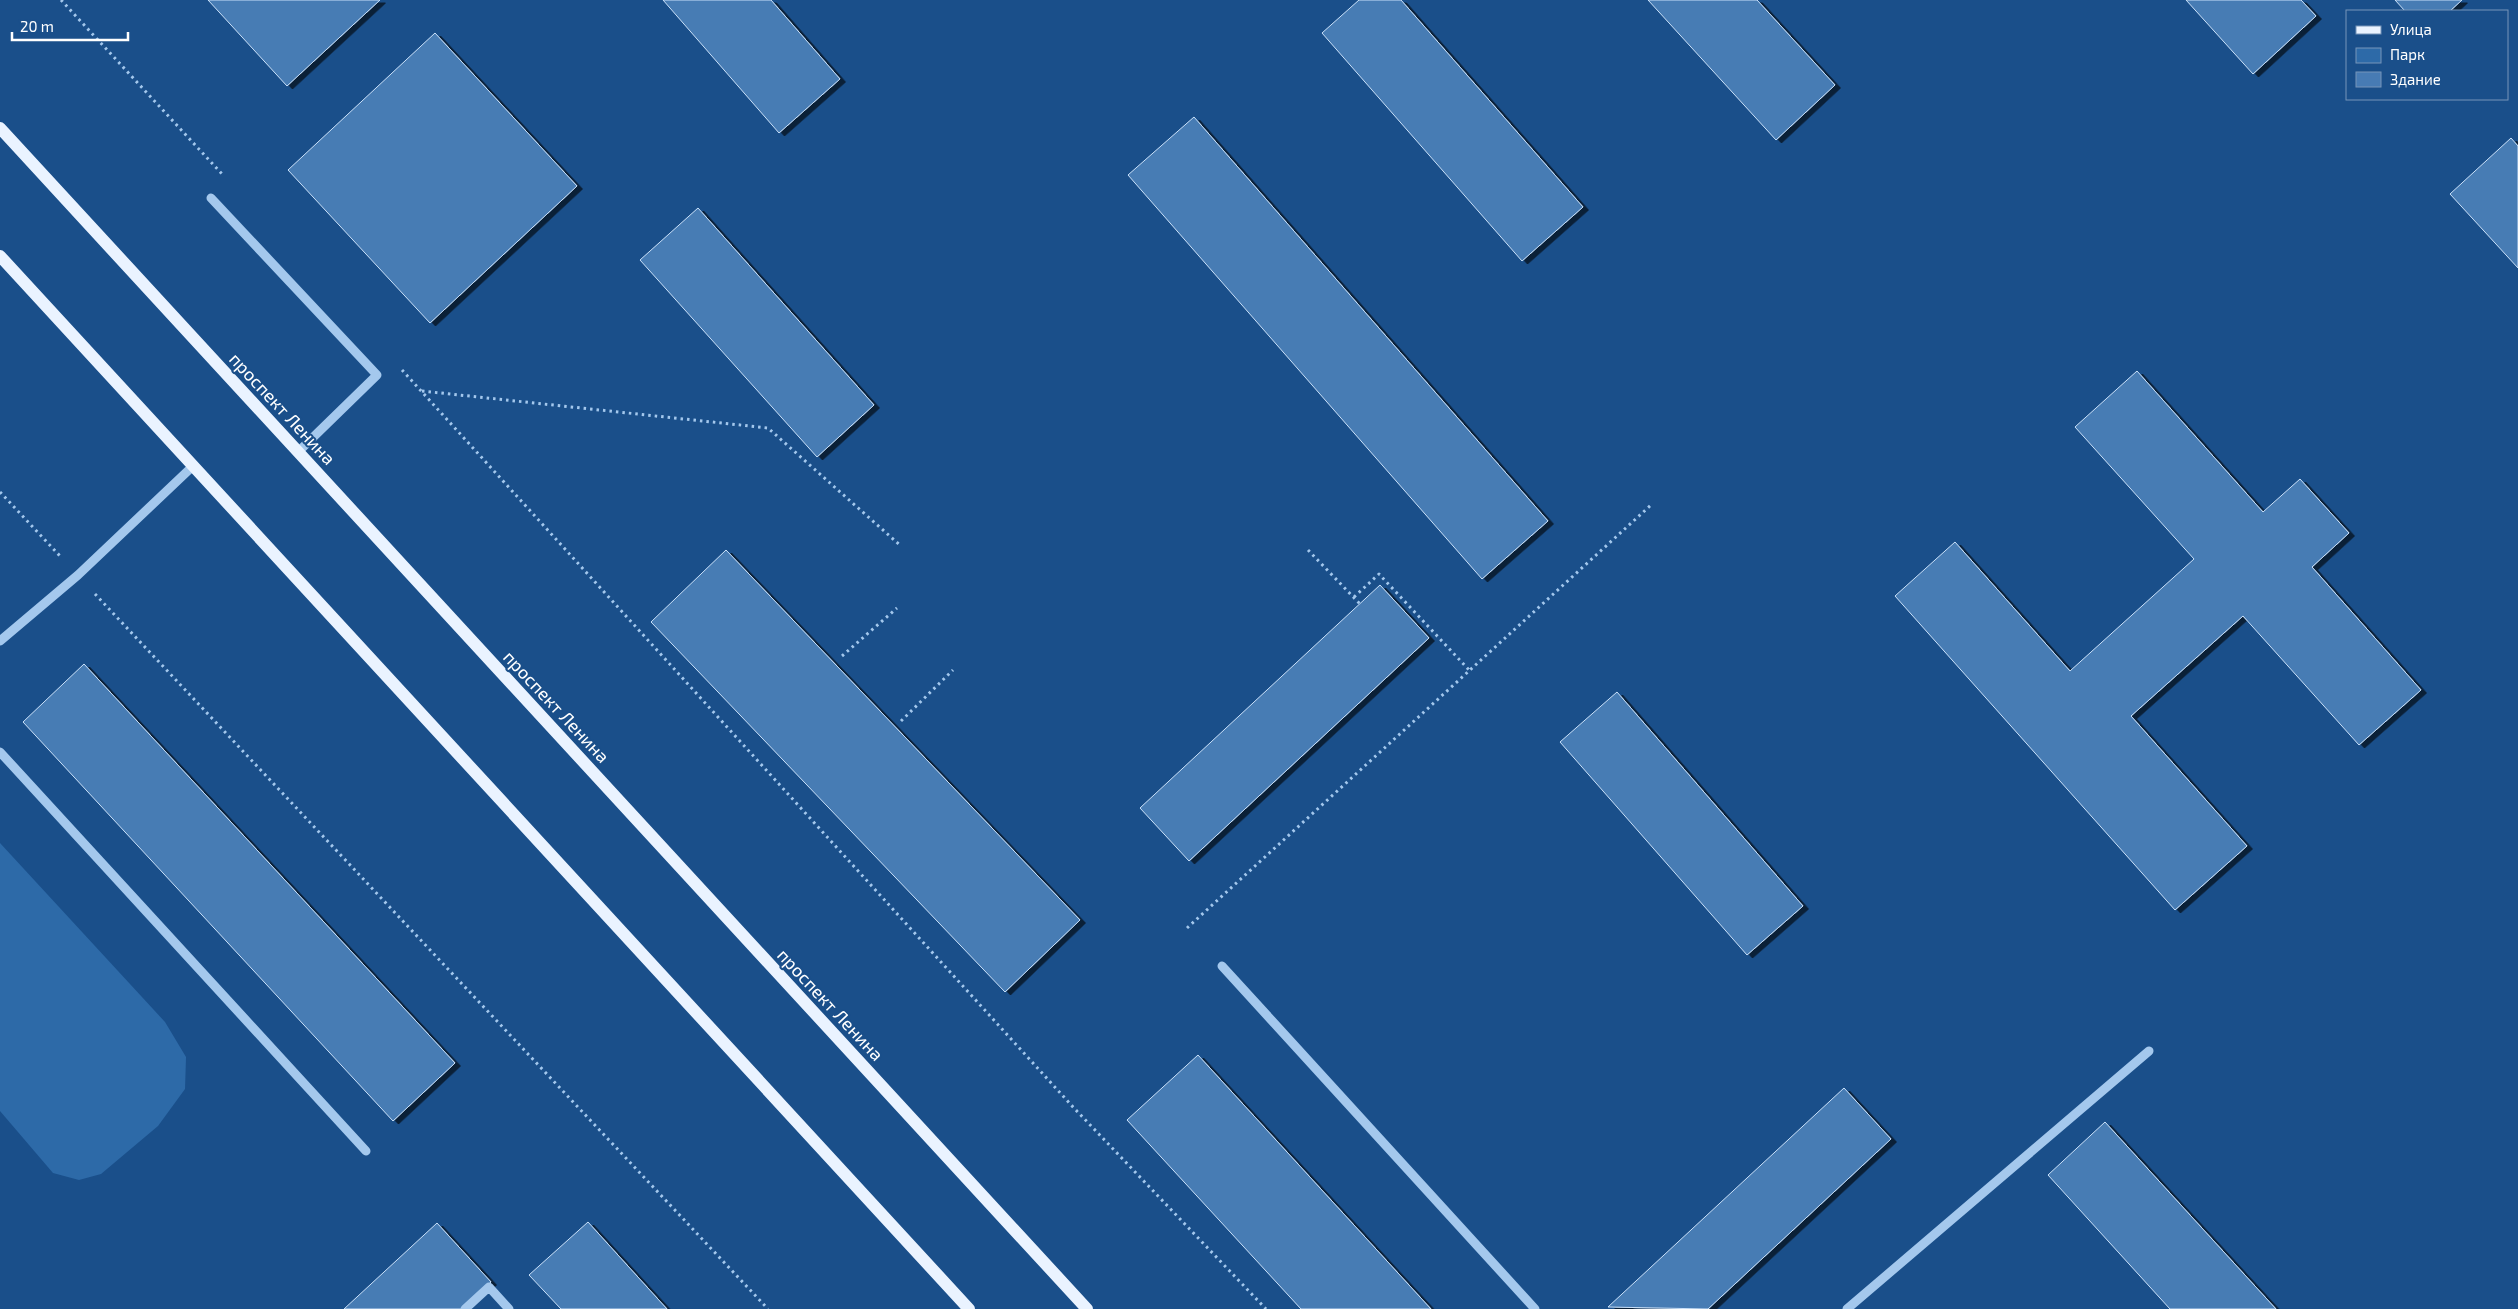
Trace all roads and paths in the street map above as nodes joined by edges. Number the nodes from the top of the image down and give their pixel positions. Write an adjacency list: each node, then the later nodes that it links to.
1 (61, 0): 3 (path)
2 (0, 128): 8 (main road, проспект Ленина)
3 (228, 181)
4 (211, 198): 8 (lane)
5 (0, 256): 9 (main road)
6 (395, 362): 7 (path)
7 (422, 391): 12 (path); 33 (path)
8 (298, 452): 32 (main road, проспект Ленина)
9 (194, 466): 14 (lane); 31 (main road)
10 (0, 492): 14 (path)
11 (1651, 505): 21 (path)
12 (901, 546)
13 (1308, 550): 15 (path)
14 (78, 575): 18 (lane); 30 (path)
15 (1354, 597): 16 (path); 21 (path)
16 (1360, 604)
17 (896, 608): 19 (path)
18 (0, 641)
19 (842, 656)
20 (953, 670): 22 (path)
21 (1470, 671): 24 (path)
22 (901, 721)
23 (0, 752): 27 (lane)
24 (1187, 928)
25 (1222, 966): 34 (lane)
26 (2149, 1051): 35 (lane)
27 (366, 1151)
28 (465, 1309): 29 (lane)
29 (509, 1309)
30 (768, 1309)
31 (969, 1309)
32 (1087, 1309)
33 (1266, 1309)
34 (1535, 1309)
35 (1847, 1309)

